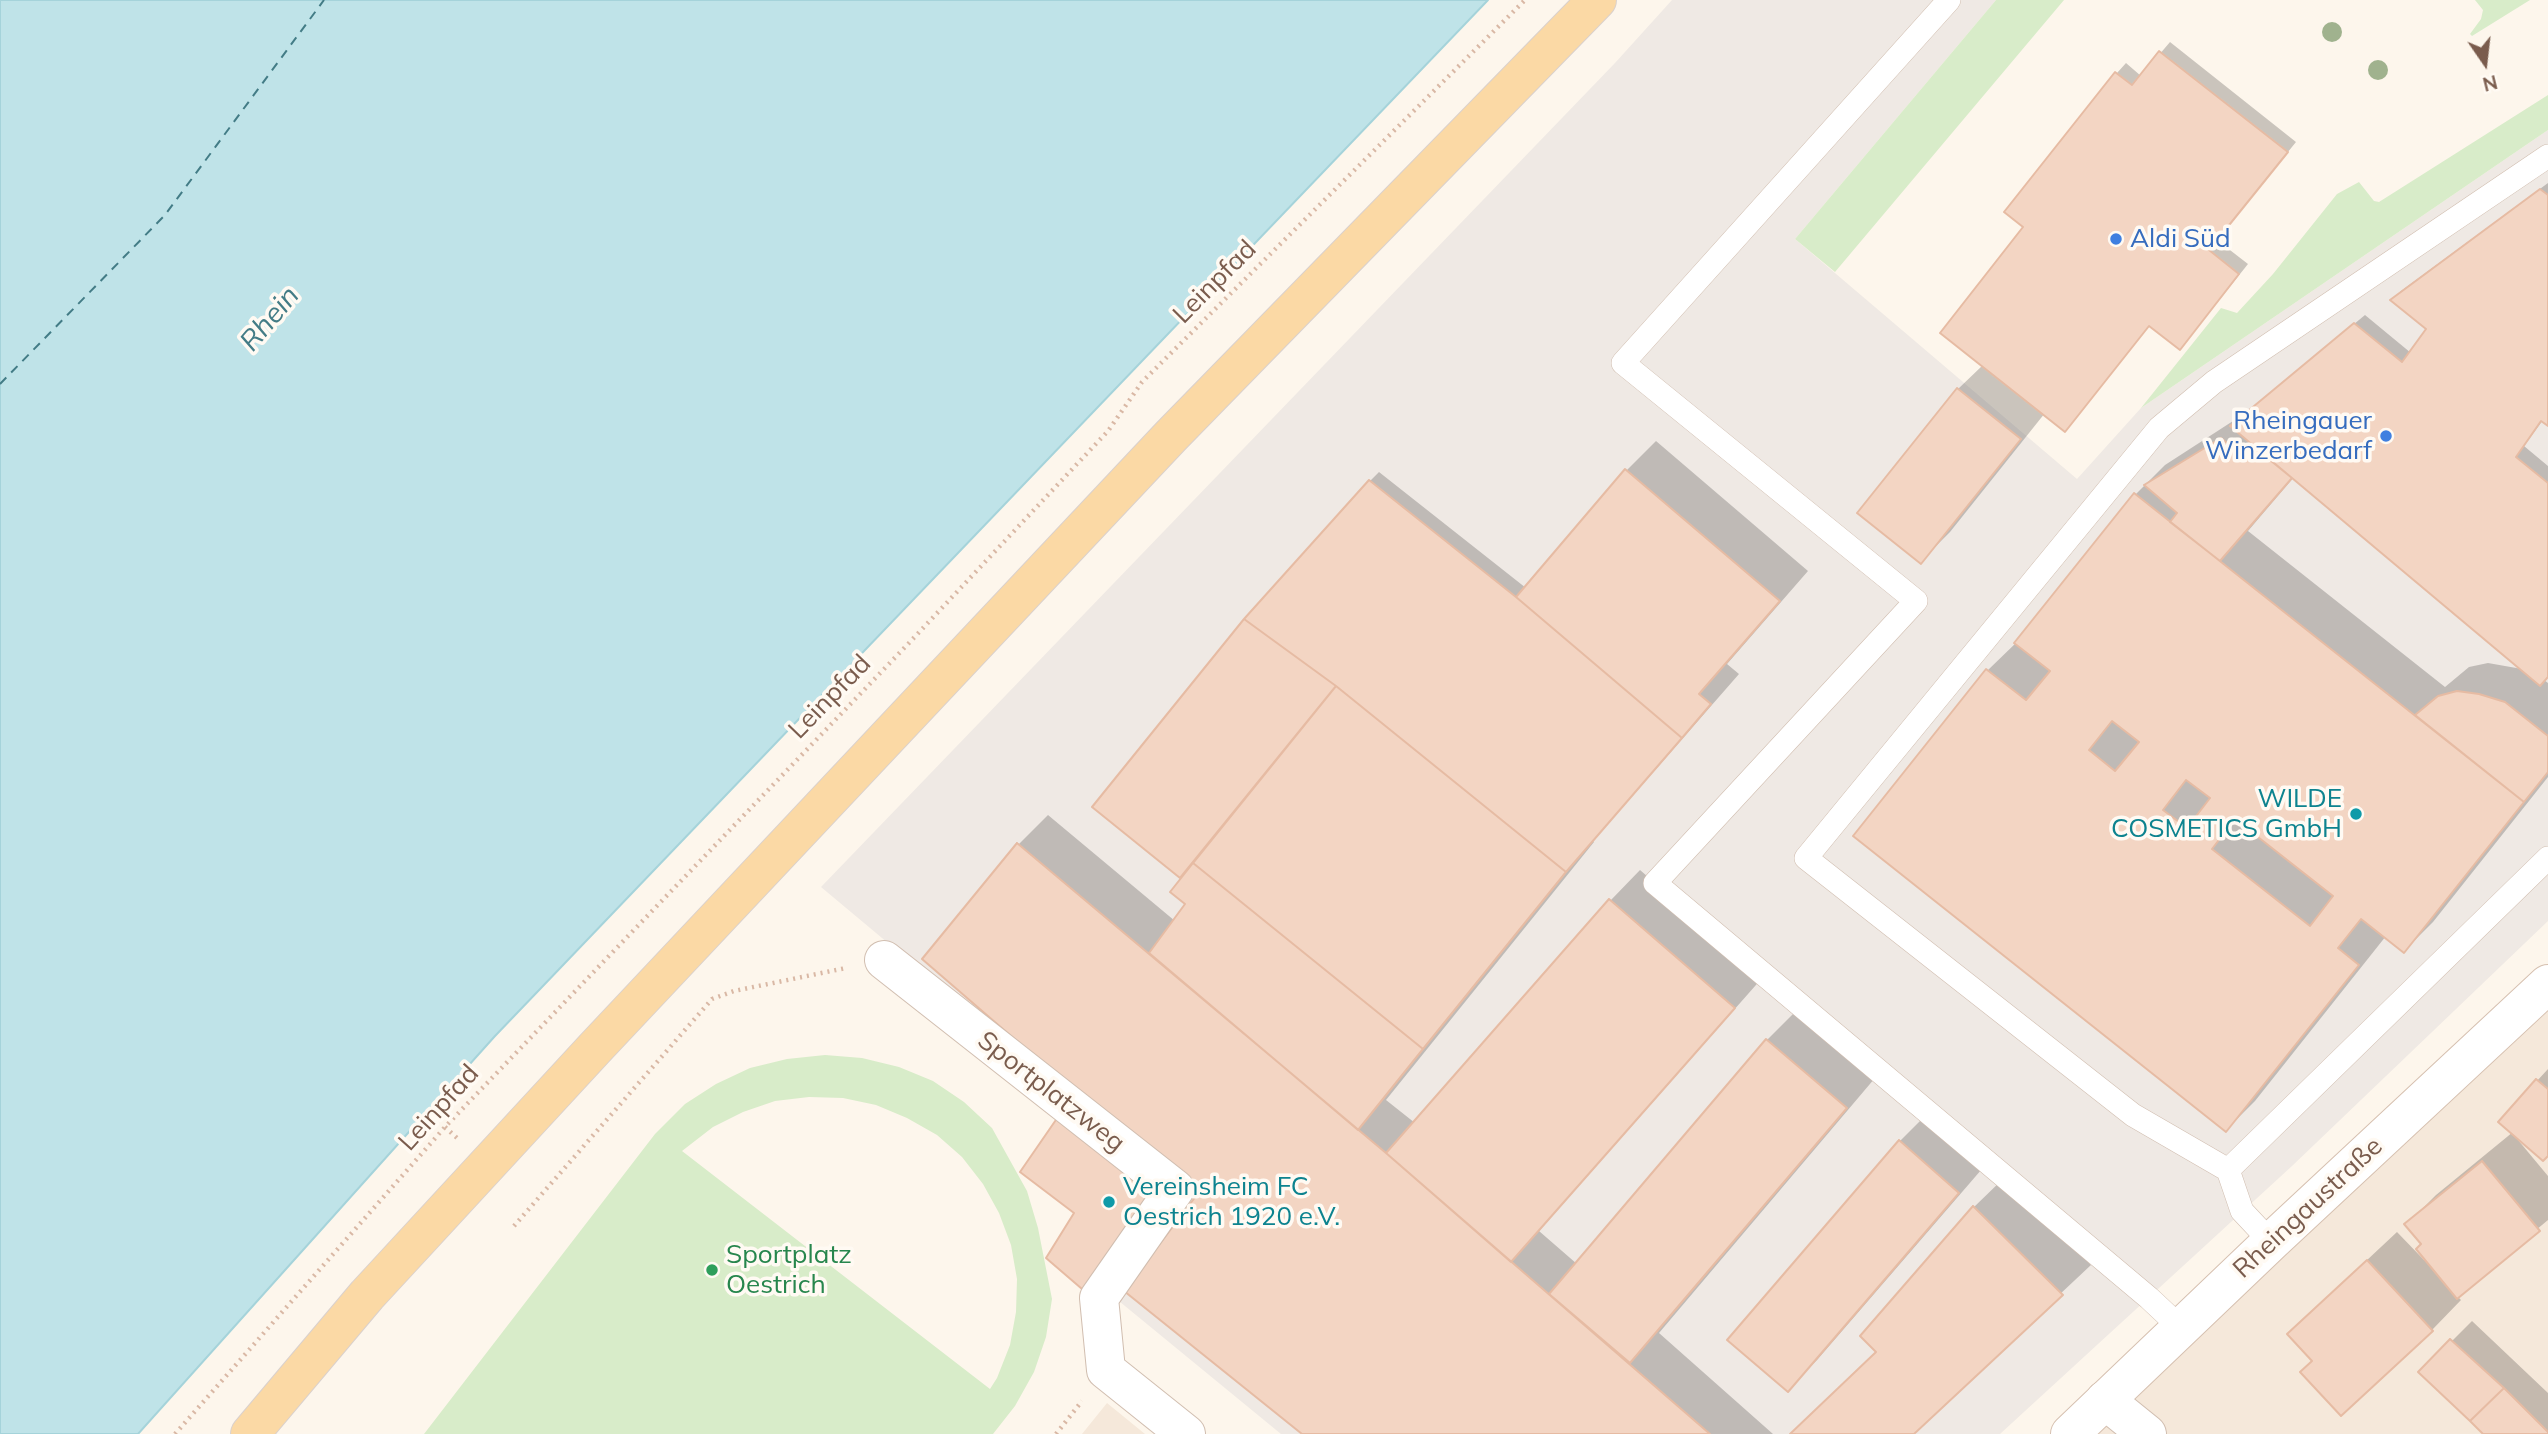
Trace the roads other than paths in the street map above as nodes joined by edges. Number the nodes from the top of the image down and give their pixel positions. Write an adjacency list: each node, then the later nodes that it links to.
1 (1597, 0): 11 (main road)
2 (1949, 0): 9 (lane)
3 (2548, 156): 7 (lane)
4 (2548, 858): 7 (lane)
5 (884, 960): 12 (street, Sportplatzweg)
6 (2548, 984): 8 (street, Rheingaustraße)
7 (2228, 1170): 8 (lane)
8 (2271, 1242): 9 (street, Rheingaustraße)
9 (2181, 1328): 10 (street, Rheingaustraße)
10 (2105, 1401): 13 (street, Rheingaustraße); 14 (street)
11 (250, 1434)
12 (1186, 1434)
13 (2070, 1434)
14 (2147, 1434)

